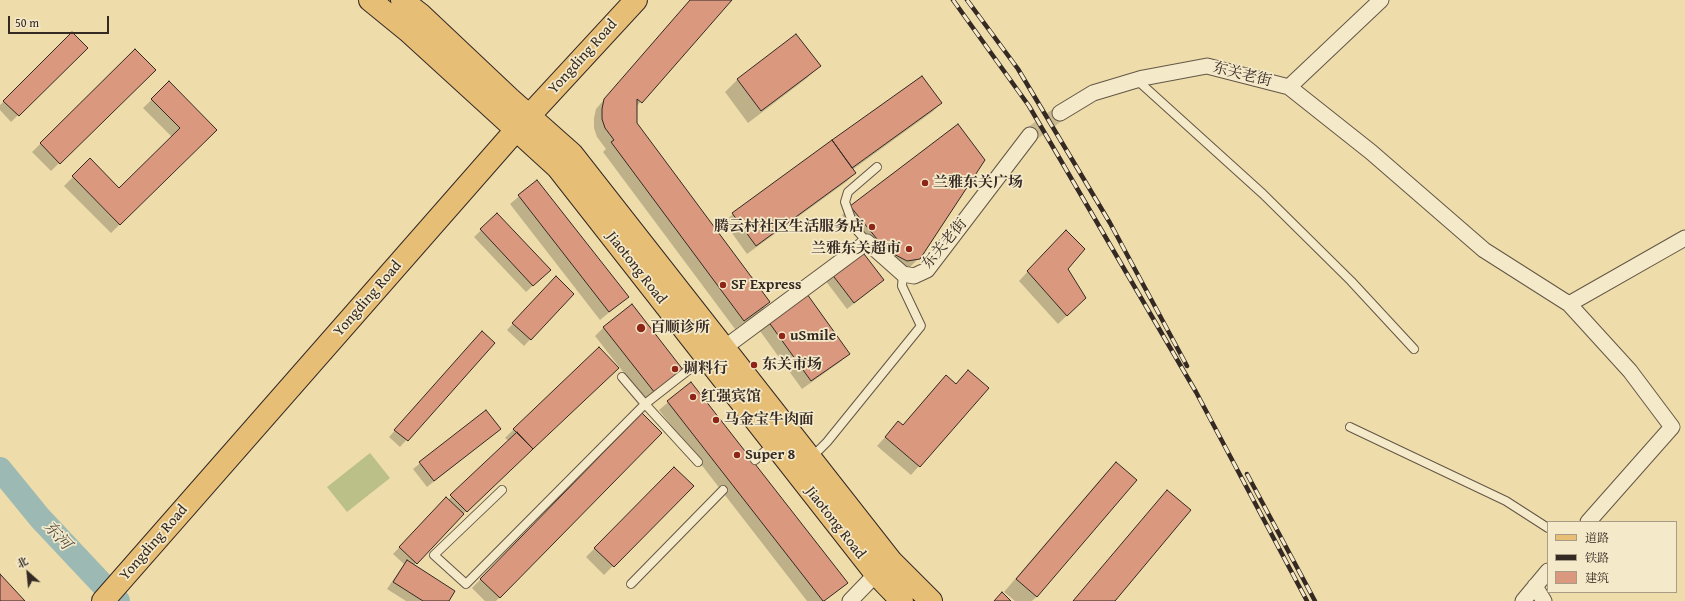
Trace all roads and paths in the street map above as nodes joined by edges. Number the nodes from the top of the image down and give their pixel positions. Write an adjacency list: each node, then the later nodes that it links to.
1 (370, 0): 8 (main road, Jiaotong Road)
2 (402, 0): 8 (main road, Jiaotong Road)
3 (636, 0): 8 (main road, Yongding Road)
4 (1381, 0): 6 (street)
5 (1137, 80): 6 (street, 东关老街); 7 (street, 东关老街); 15 (lane)
6 (1289, 87): 14 (street)
7 (1060, 113)
8 (523, 123): 16 (main road, Jiaotong Road); 32 (main road, Yongding Road)
9 (1030, 135): 13 (street, 东关老街)
10 (877, 167): 12 (lane)
11 (1685, 238): 14 (street)
12 (867, 242): 13 (street, 东关老街); 16 (street)
13 (903, 274): 21 (lane)
14 (1569, 304): 26 (street)
15 (1414, 349)
16 (715, 352): 18 (lane); 20 (main road, Jiaotong Road); 21 (main road, Jiaotong Road)
17 (622, 376): 18 (lane)
18 (645, 404): 23 (lane); 24 (lane)
19 (1350, 427): 27 (lane)
20 (773, 444): 22 (lane); 29 (main road, Jiaotong Road)
21 (810, 458): 35 (main road, Jiaotong Road)
22 (755, 460)
23 (698, 462)
24 (502, 490)
25 (723, 490): 30 (lane)
26 (1589, 521)
27 (1547, 527)
28 (1547, 572): 31 (street)
29 (876, 574): 33 (street); 34 (main road, Jiaotong Road)
30 (631, 584)
31 (1535, 586): 36 (street); 37 (street)
32 (103, 601)
33 (850, 601)
34 (902, 601)
35 (931, 601)
36 (1523, 601)
37 (1544, 601)

